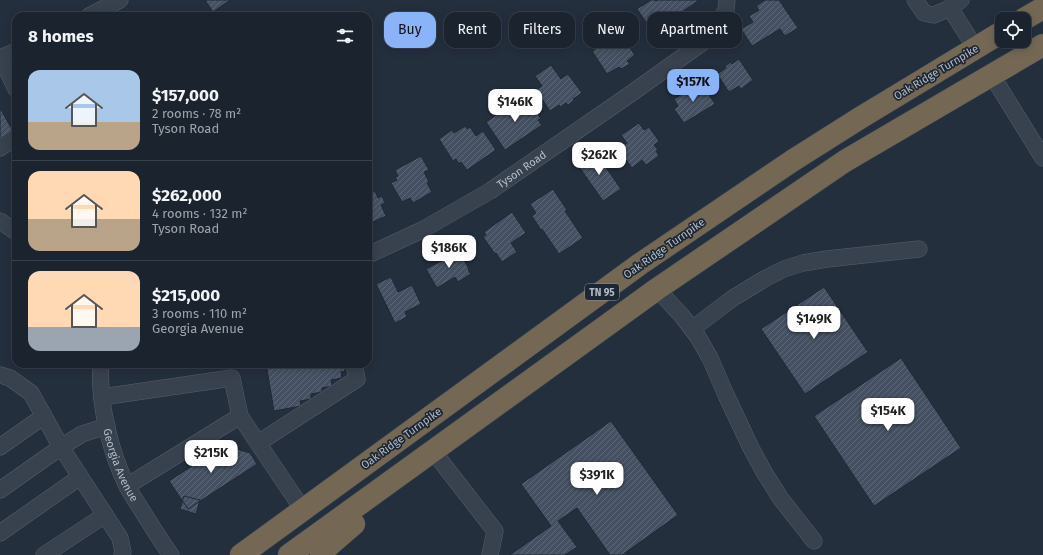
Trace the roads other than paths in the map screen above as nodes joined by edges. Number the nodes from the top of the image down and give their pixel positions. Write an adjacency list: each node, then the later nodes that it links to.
1 (120, 0): 6 (street)
2 (727, 0): 21 (street, Tyson Road)
3 (915, 0): 4 (street)
4 (956, 4): 10 (street)
5 (1043, 8): 7 (highway)
6 (96, 12)
7 (1031, 15)
8 (995, 37): 10 (highway, Oak Ridge Turnpike / TN 95)
9 (1043, 45): 13 (highway, TN 95)
10 (976, 49): 13 (highway); 22 (highway, Oak Ridge Turnpike / TN 95)
11 (12, 53): 12 (street)
12 (0, 58): 14 (street)
13 (991, 74): 17 (street); 23 (highway, TN 95)
14 (12, 81)
15 (12, 140): 16 (street)
16 (0, 148)
17 (1043, 158)
18 (0, 221): 19 (street)
19 (12, 229)
20 (919, 249): 24 (street)
21 (372, 253)
22 (640, 264): 23 (highway); 32 (highway, Oak Ridge Turnpike / TN 95)
23 (657, 289): 24 (street); 36 (highway, TN 95)
24 (692, 329): 44 (street)
25 (101, 368): 28 (street, Georgia Avenue)
26 (355, 368): 33 (street)
27 (0, 375): 29 (street)
28 (102, 397): 30 (street); 31 (street, Georgia Avenue)
29 (44, 416): 34 (street); 35 (street)
30 (240, 416): 33 (street); 39 (street)
31 (107, 426): 35 (street); 39 (street, Georgia Avenue)
32 (416, 427): 36 (highway); 41 (highway, Oak Ridge Turnpike / TN 95)
33 (258, 444): 41 (street)
34 (0, 447)
35 (61, 447): 38 (street); 40 (street)
36 (433, 451): 37 (highway, TN 95); 51 (street)
37 (406, 470): 49 (highway, TN 95); 50 (highway)
38 (80, 477): 42 (street); 43 (street)
39 (127, 486): 47 (street, Georgia Avenue)
40 (0, 490)
41 (303, 510): 48 (highway, Oak Ridge Turnpike / TN 95)
42 (105, 515): 45 (street); 46 (street)
43 (0, 534)
44 (814, 541)
45 (44, 555)
46 (122, 555)
47 (171, 555)
48 (241, 555)
49 (290, 555)
50 (321, 555)
51 (490, 555)

